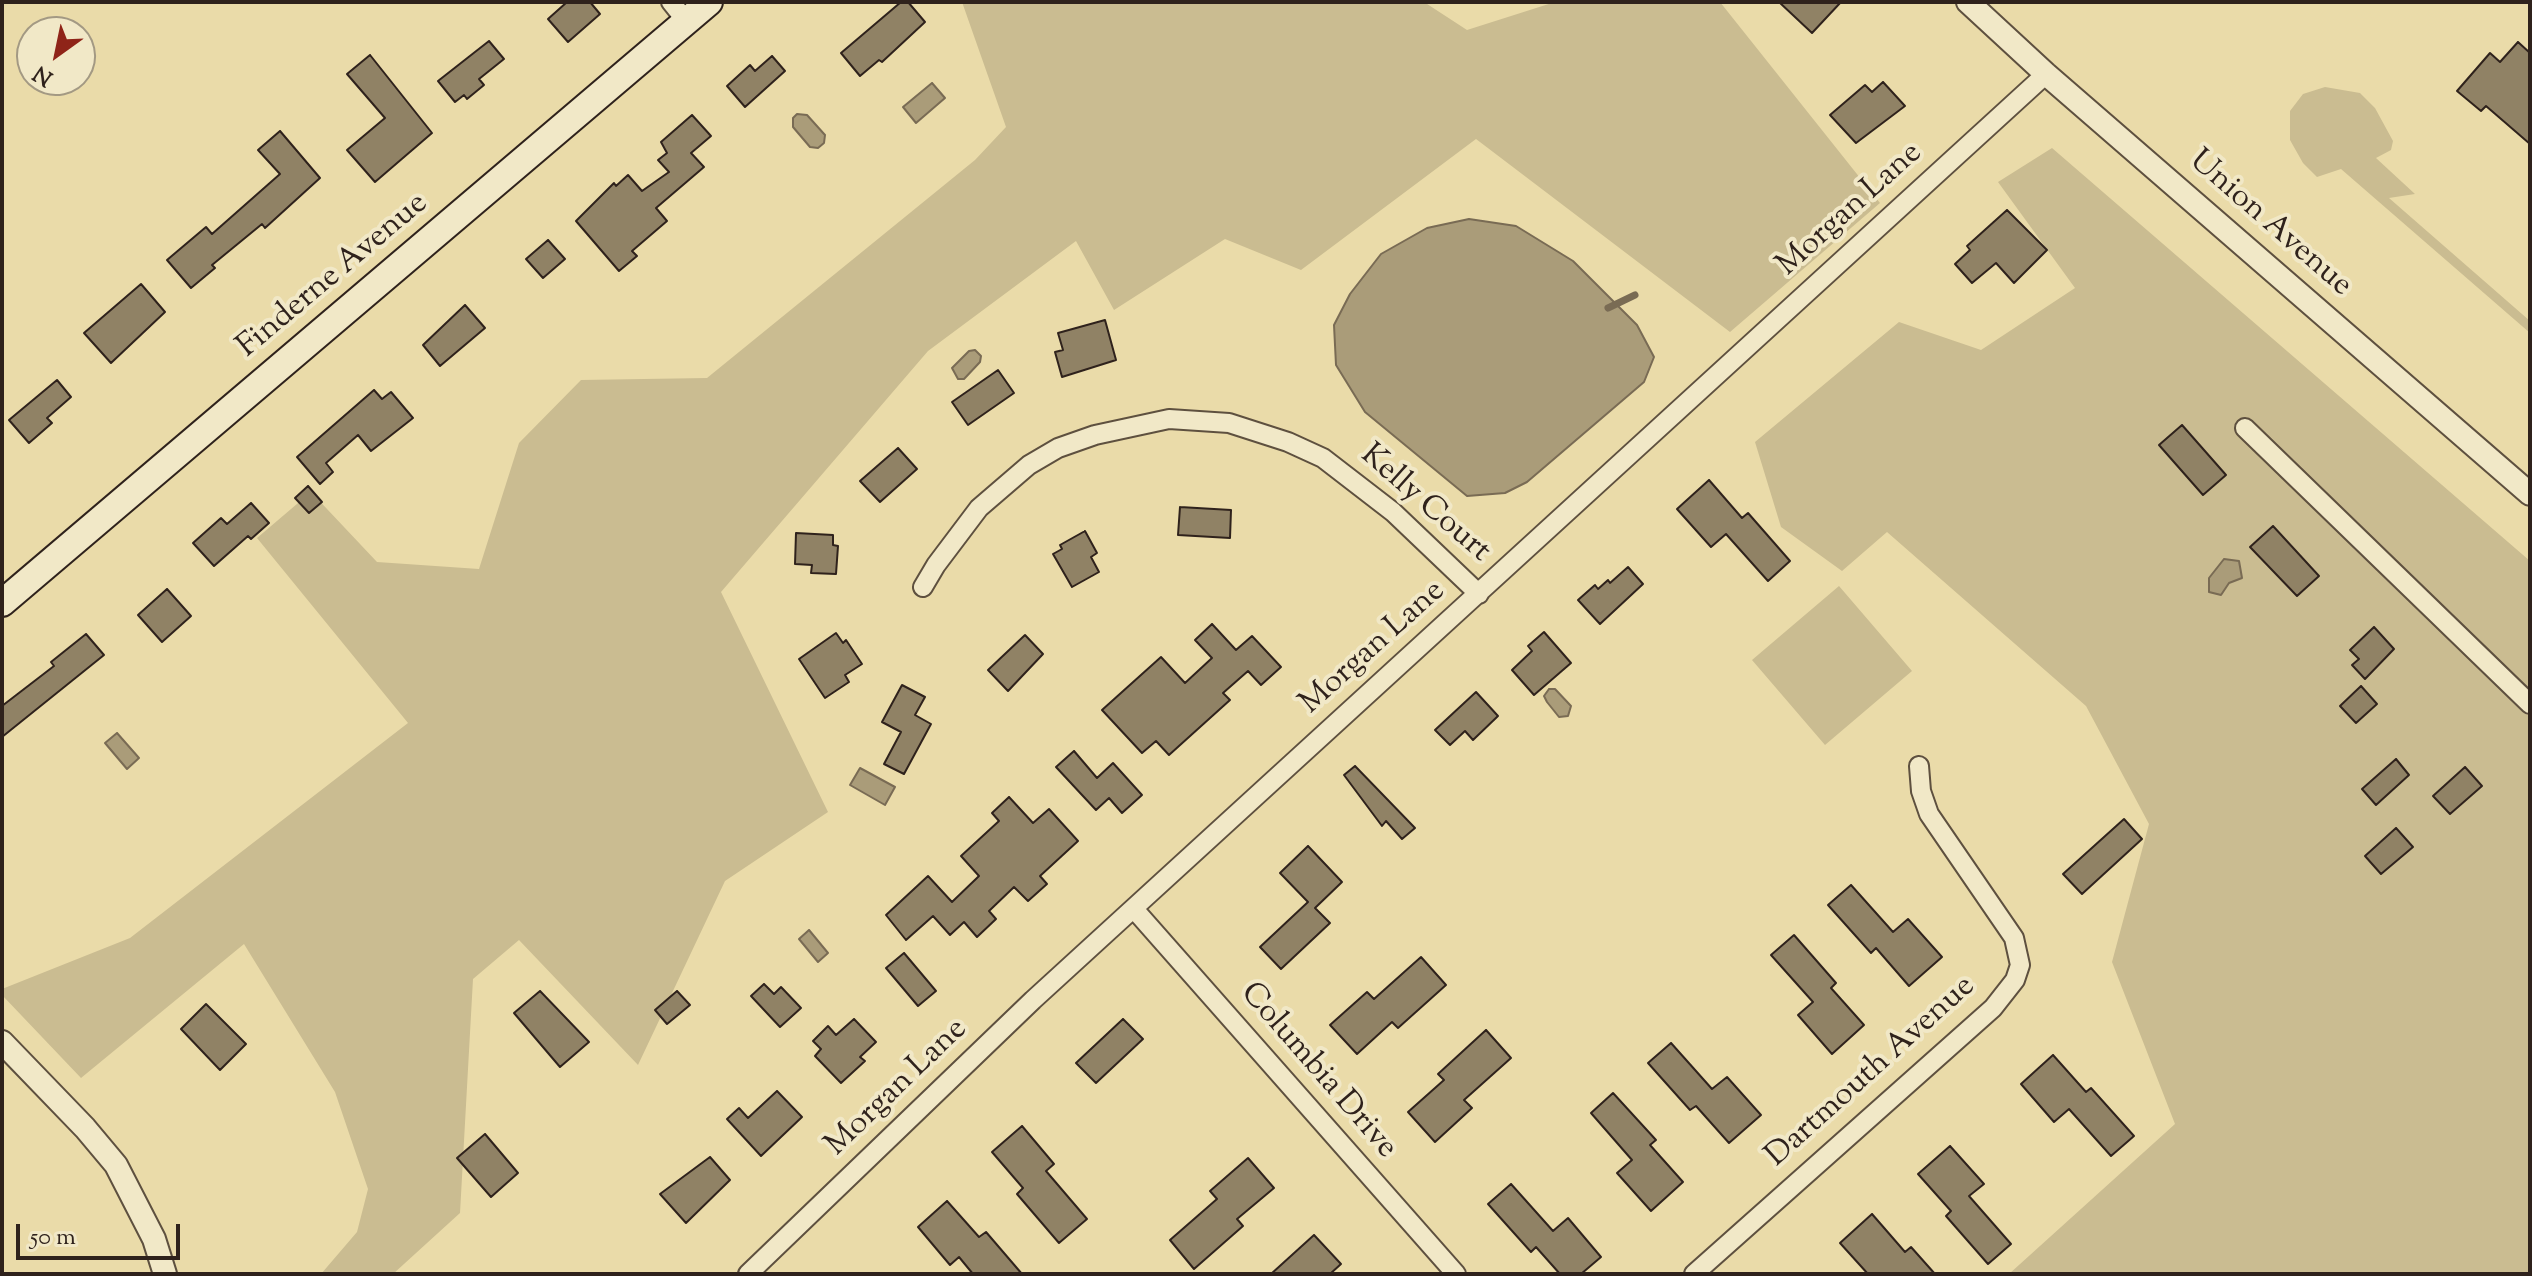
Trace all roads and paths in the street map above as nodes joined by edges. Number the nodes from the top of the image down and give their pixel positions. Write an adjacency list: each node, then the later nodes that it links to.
1 (709, 2): 3 (main road, Finderne Avenue)
2 (1968, 2): 4 (street, Union Avenue)
3 (679, 12): 9 (main road, Finderne Avenue)
4 (2046, 74): 6 (street, Union Avenue); 8 (street, Morgan Lane)
5 (2245, 428): 10 (street)
6 (2530, 494)
7 (923, 587): 8 (street, Kelly Court)
8 (1479, 594): 12 (street, Morgan Lane)
9 (2, 603)
10 (2530, 704)
11 (1919, 766): 17 (street, Dartmouth Avenue)
12 (1134, 909): 15 (street, Morgan Lane); 16 (street, Columbia Drive)
13 (2, 1042): 14 (street)
14 (165, 1274)
15 (748, 1274)
16 (1456, 1274)
17 (1694, 1274)

